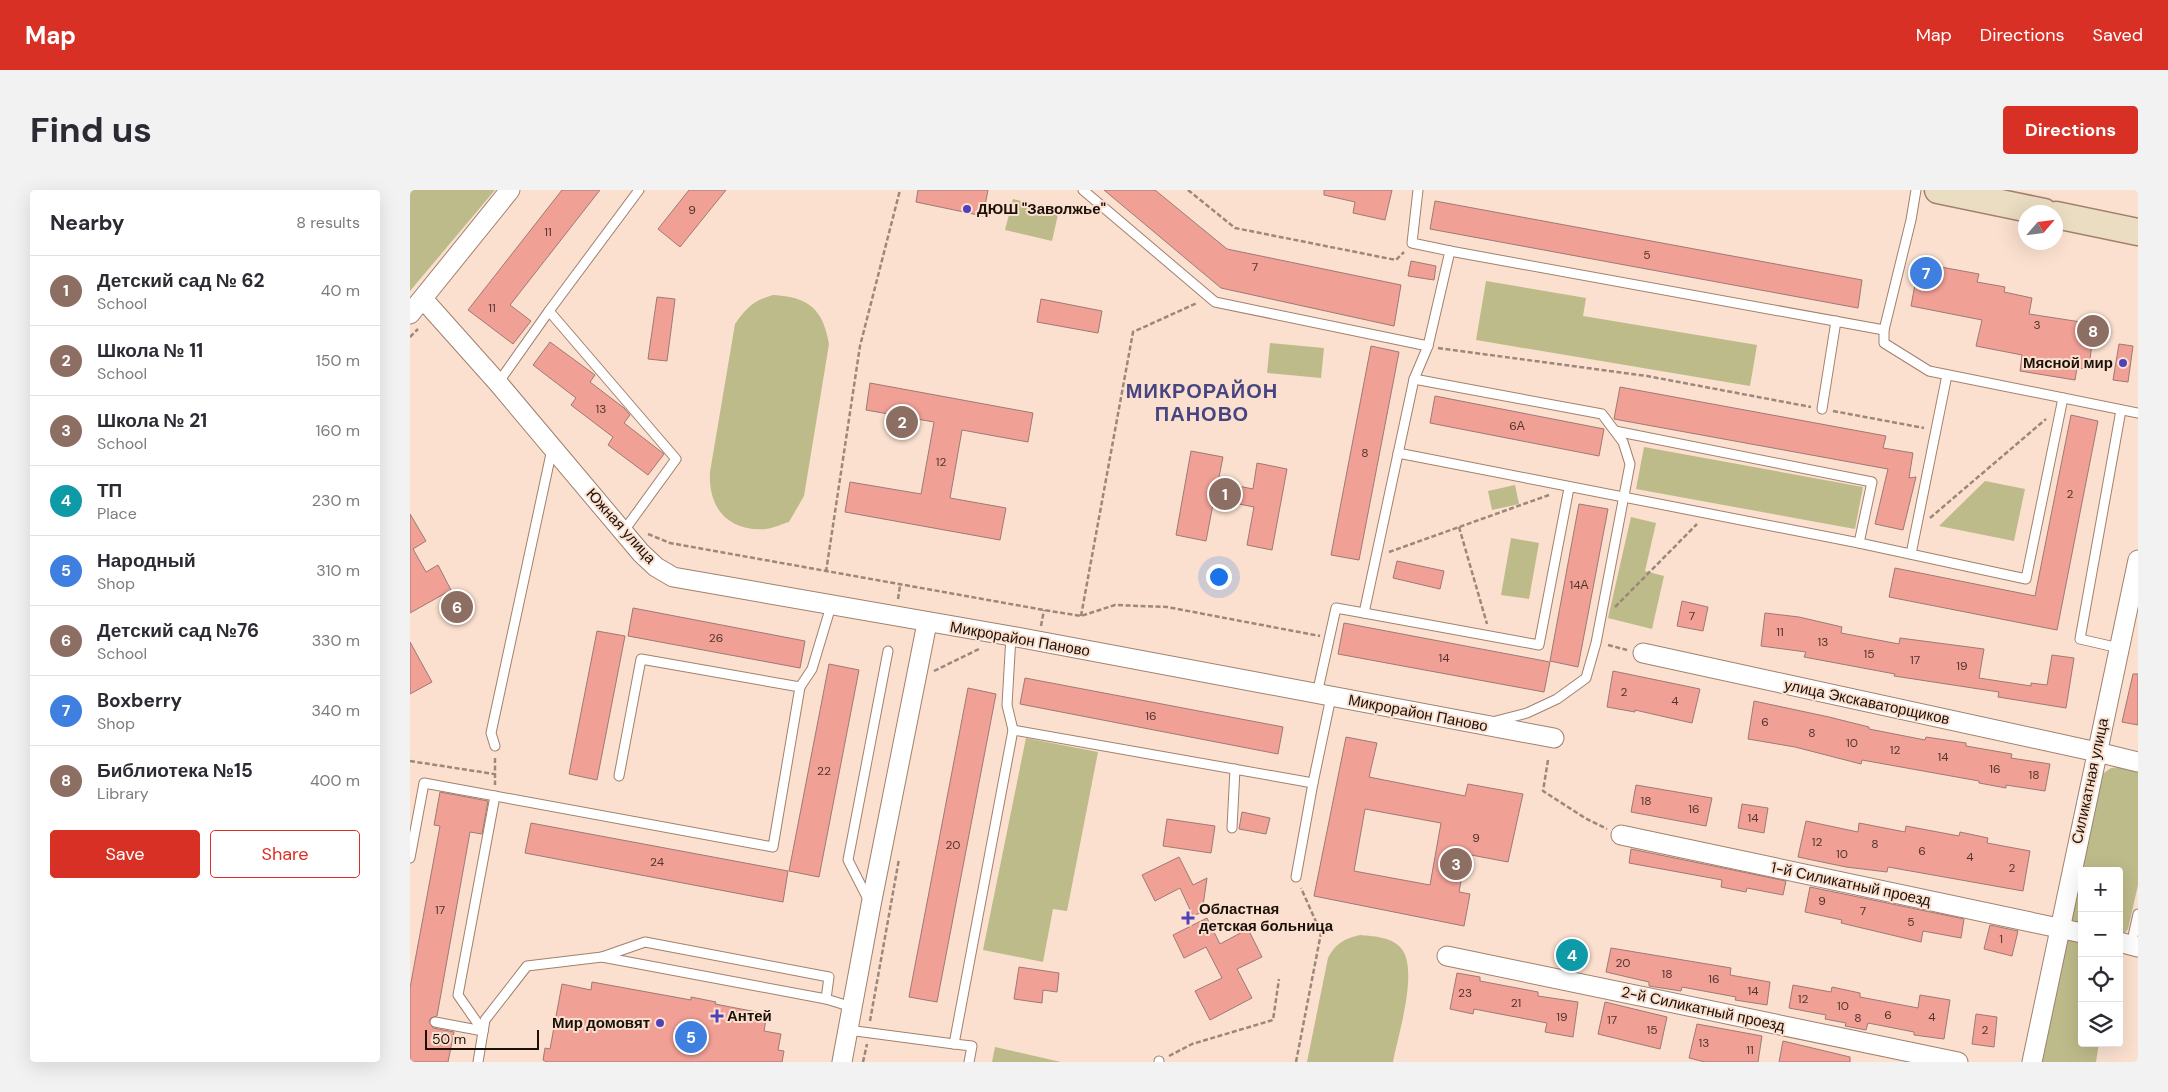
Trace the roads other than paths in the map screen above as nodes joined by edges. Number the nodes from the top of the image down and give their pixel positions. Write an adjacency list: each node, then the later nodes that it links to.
1 (510, 190): 11 (street)
2 (639, 190): 12 (lane)
3 (1083, 190): 16 (lane)
4 (1418, 190): 10 (lane)
5 (1916, 190): 15 (lane)
6 (1941, 190): 7 (street)
7 (2018, 206)
8 (2063, 216): 9 (street)
9 (2138, 232)
10 (1450, 251): 14 (lane); 16 (lane)
11 (423, 299): 13 (street); 19 (street, Южная улица)
12 (549, 311): 19 (lane); 29 (lane)
13 (410, 314)
14 (1836, 321): 15 (lane); 21 (lane)
15 (1884, 330): 17 (lane)
16 (1428, 346): 18 (lane)
17 (1947, 375): 20 (lane); 31 (lane)
18 (1414, 379): 24 (lane); 26 (lane)
19 (498, 383): 25 (street, Южная улица)
20 (2062, 402): 22 (lane); 31 (lane)
21 (1822, 409)
22 (2121, 410): 23 (lane); 37 (lane)
23 (2138, 414)
24 (1615, 431): 28 (lane); 30 (lane)
25 (552, 446): 29 (street, Южная улица); 45 (lane)
26 (1398, 453): 27 (lane); 34 (lane)
27 (1569, 488): 28 (lane); 34 (lane)
28 (1624, 498): 30 (lane); 42 (lane)
29 (625, 529): 33 (street, Южная улица)
30 (1859, 543): 31 (lane)
31 (1911, 554)
32 (2138, 560): 37 (street, Силикатная улица)
33 (832, 606): 35 (street, Южная улица); 40 (lane)
34 (1364, 612): 41 (lane)
35 (927, 622): 36 (street, Микрорайон Паново); 57 (street)
36 (1011, 636): 41 (street, Микрорайон Паново); 43 (lane)
37 (2119, 648): 46 (street, Силикатная улица)
38 (888, 650): 57 (lane)
39 (1643, 653): 46 (street, улица Экскаваторщиков)
40 (800, 687): 49 (lane); 51 (lane)
41 (1324, 695): 42 (street, Микрорайон Паново); 50 (lane)
42 (1480, 725): 44 (street, Микрорайон Паново)
43 (1013, 730): 48 (lane); 69 (lane)
44 (1554, 738)
45 (495, 746)
46 (2097, 752): 47 (street, улица Экскаваторщиков); 59 (street, Силикатная улица)
47 (2138, 762)
48 (1235, 769): 50 (lane); 53 (lane)
49 (619, 776)
50 (1313, 783): 56 (lane)
51 (495, 796): 52 (lane); 68 (lane)
52 (413, 828): 55 (lane)
53 (1232, 828)
54 (1621, 836): 59 (street, 1-й Силикатный проезд)
55 (410, 858)
56 (1296, 877)
57 (871, 905): 65 (street)
58 (2138, 914): 61 (lane)
59 (2060, 927): 60 (street, 1-й Силикатный проезд); 74 (street, Силикатная улица)
60 (2078, 931)
61 (2129, 945)
62 (1447, 956): 73 (street, 2-й Силикатный проезд)
63 (602, 958): 64 (lane); 64 (lane); 68 (lane)
64 (826, 999): 65 (lane)
65 (852, 1007): 67 (street)
66 (435, 1022): 68 (lane)
67 (848, 1030): 69 (lane); 71 (street)
68 (483, 1031): 70 (lane)
69 (954, 1044): 72 (lane)
70 (478, 1062)
71 (842, 1062)
72 (969, 1062)
73 (1958, 1062)
74 (2032, 1062)

